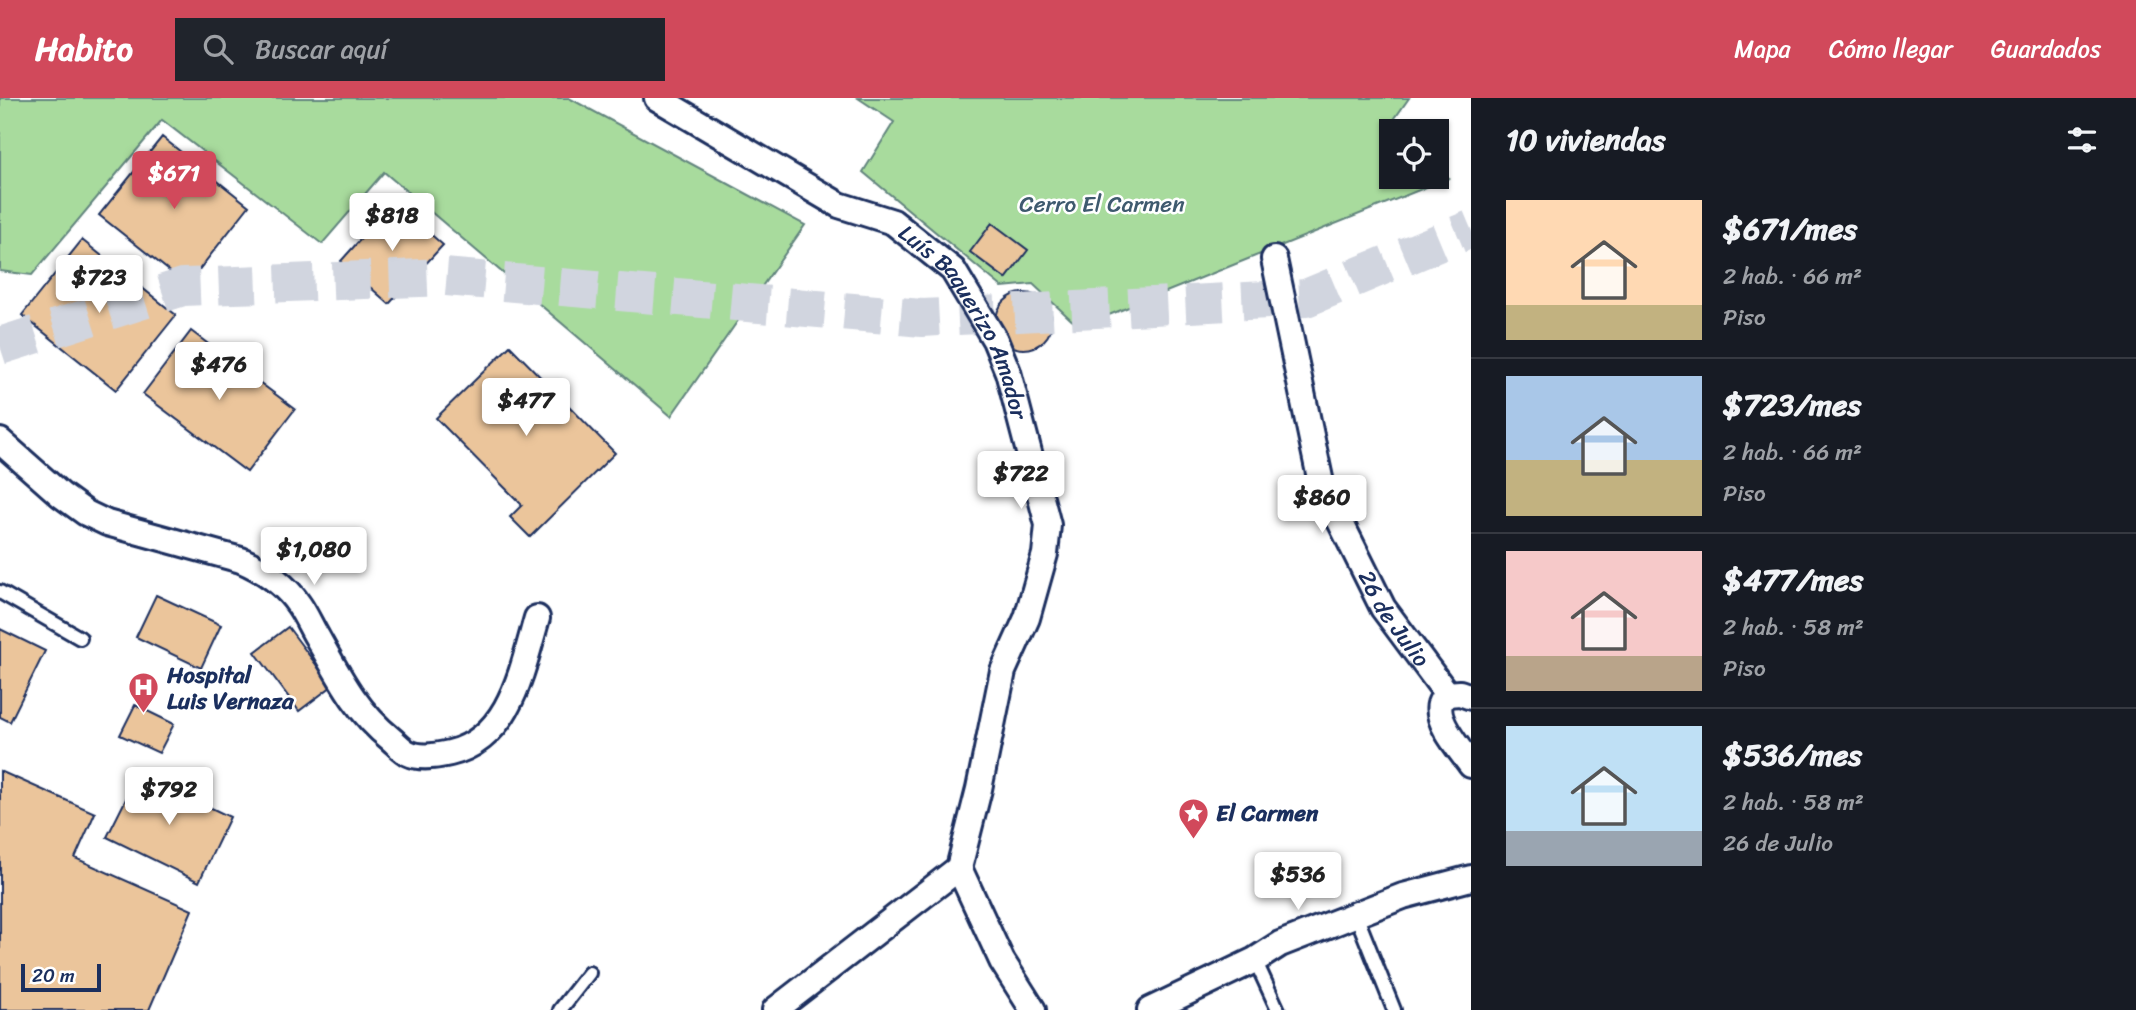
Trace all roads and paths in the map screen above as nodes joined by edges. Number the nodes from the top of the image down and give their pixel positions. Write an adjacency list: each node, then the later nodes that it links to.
1 (656, 98): 10 (street, Luís Baquerizo Amador)
2 (1274, 259): 7 (street, 26 de Julio)
3 (0, 441): 5 (street)
4 (0, 592): 6 (lane)
5 (537, 618)
6 (79, 638)
7 (1447, 694): 8 (street); 9 (street)
8 (1471, 697)
9 (1471, 765)
10 (958, 868): 16 (street); 17 (street)
11 (1471, 877): 12 (street)
12 (1356, 915): 13 (street); 20 (lane)
13 (1255, 960): 18 (street); 19 (lane)
14 (589, 973): 15 (lane)
15 (561, 1010)
16 (775, 1010)
17 (1033, 1010)
18 (1150, 1010)
19 (1278, 1010)
20 (1394, 1010)

